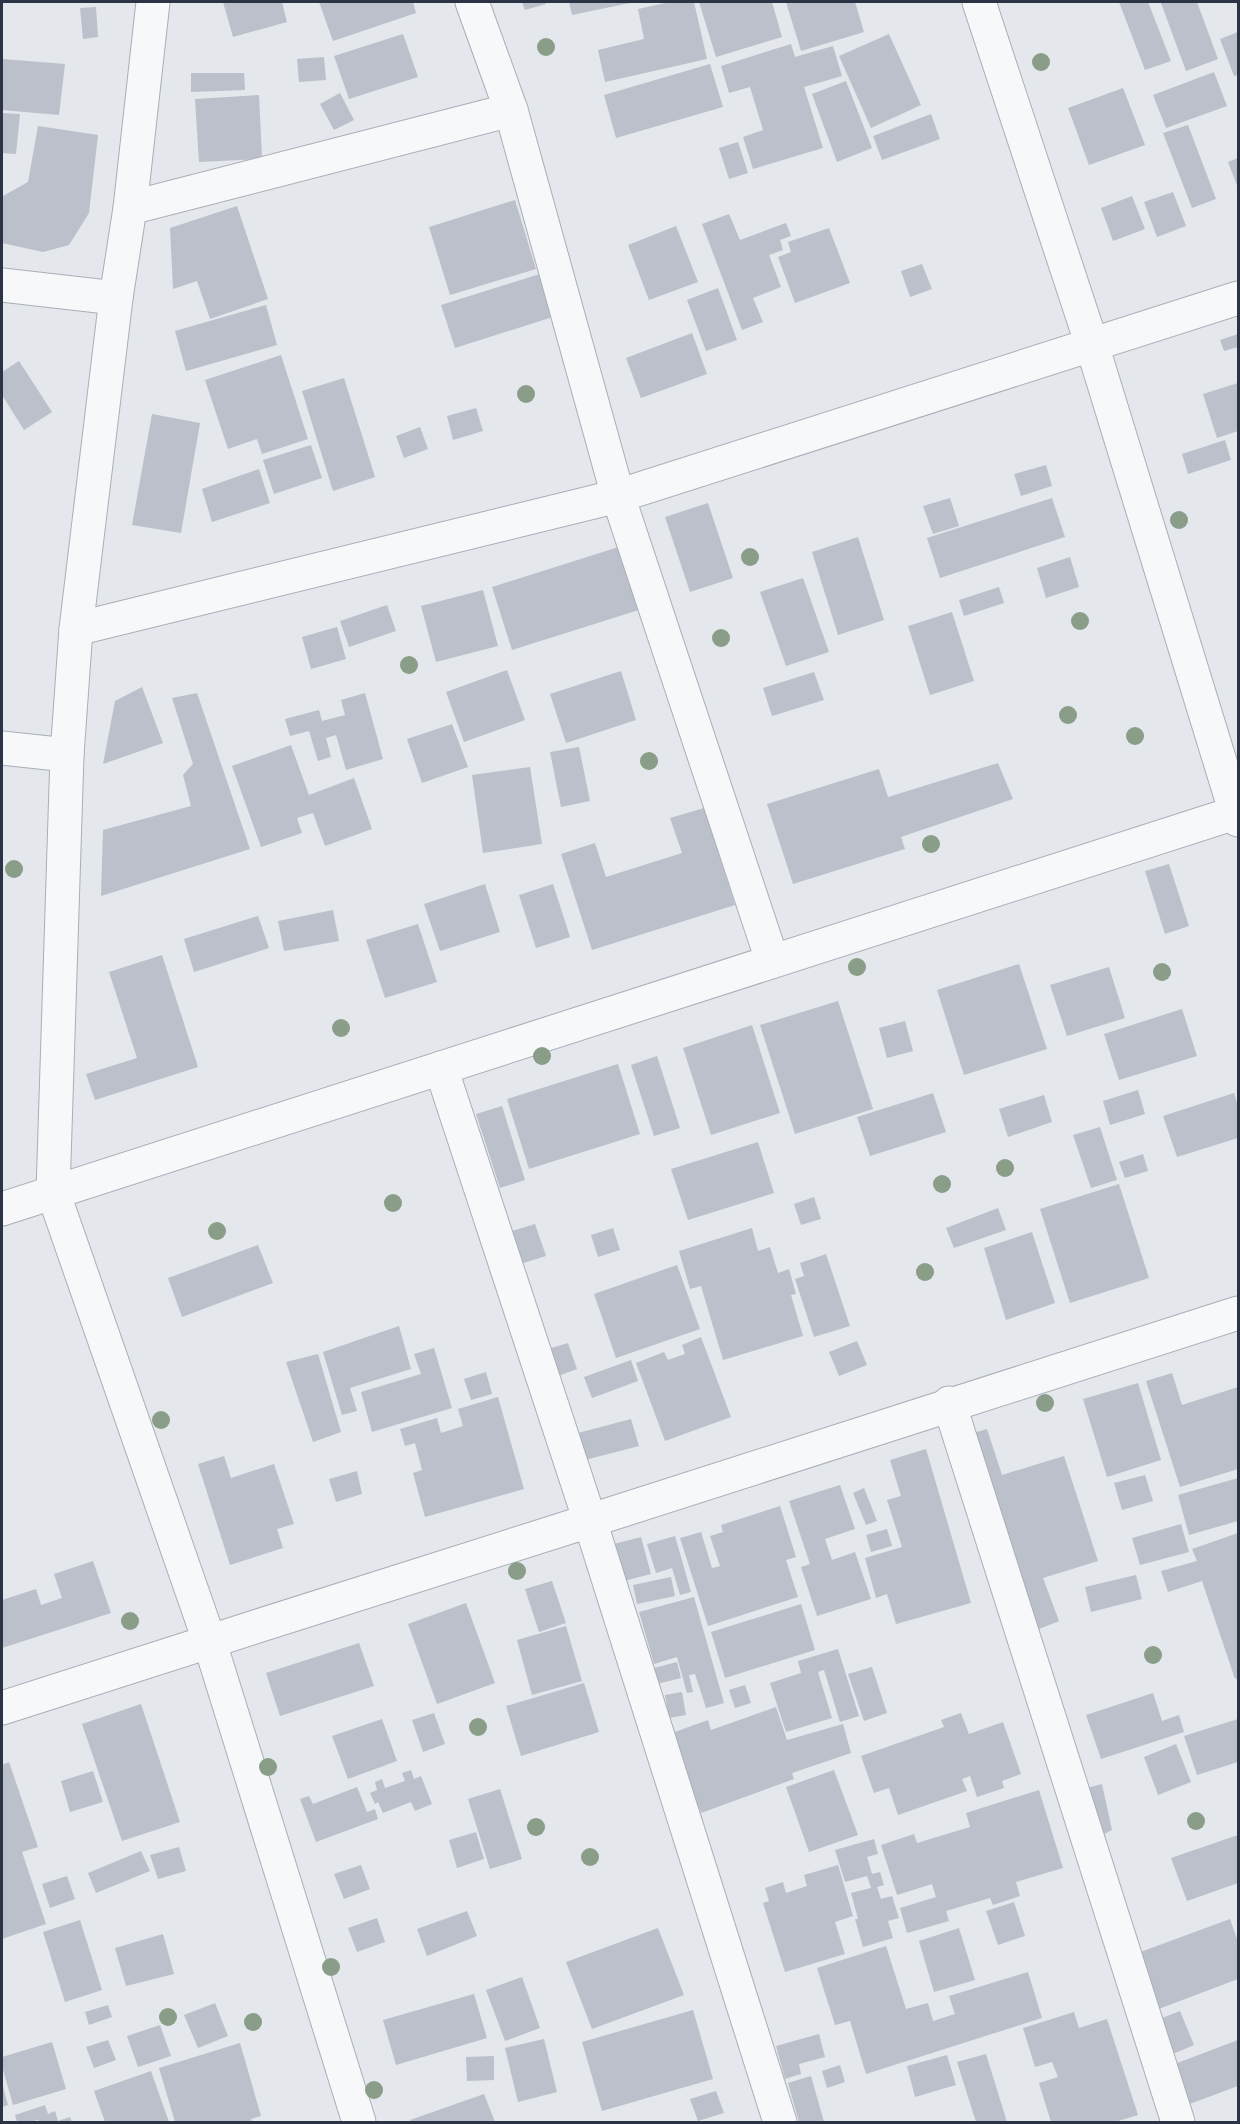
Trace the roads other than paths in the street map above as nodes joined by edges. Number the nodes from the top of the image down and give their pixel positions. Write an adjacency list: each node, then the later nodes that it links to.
1 (153, 2): 5 (street)
2 (472, 2): 4 (street)
3 (979, 2): 9 (street)
4 (511, 110): 5 (street); 10 (street)
5 (130, 208): 7 (street)
6 (2, 285): 7 (street)
7 (116, 298): 11 (street)
8 (1239, 298): 9 (street)
9 (1092, 345): 10 (street); 14 (street)
10 (618, 496): 11 (street); 15 (street)
11 (76, 629): 13 (street)
12 (2, 748): 13 (street)
13 (67, 755): 17 (street)
14 (1238, 815): 15 (street)
15 (772, 960): 16 (street)
16 (441, 1068): 17 (street); 21 (street)
17 (53, 1192): 18 (street); 22 (street)
18 (7, 1204)
19 (1239, 1313): 20 (street)
20 (949, 1403): 21 (street); 26 (street)
21 (590, 1521): 22 (street); 25 (street)
22 (210, 1640): 23 (street); 24 (street)
23 (2, 1708)
24 (359, 2122)
25 (780, 2122)
26 (1178, 2122)

